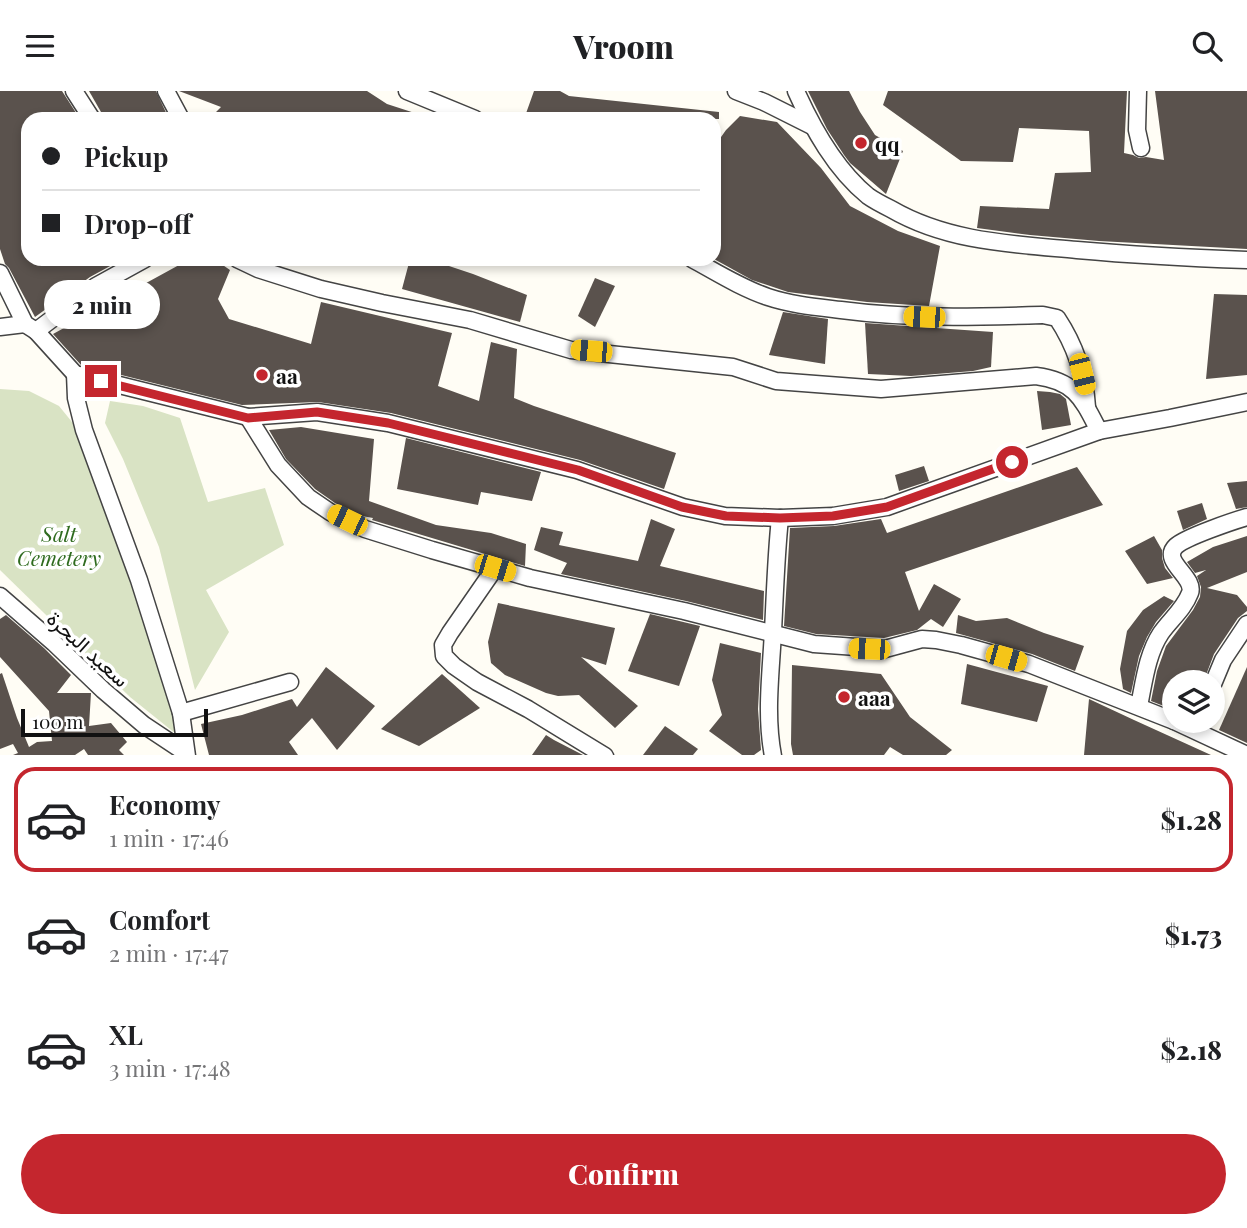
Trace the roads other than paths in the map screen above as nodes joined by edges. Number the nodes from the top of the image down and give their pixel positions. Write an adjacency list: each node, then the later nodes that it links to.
1 (74, 91): 7 (street)
2 (166, 91): 8 (street)
3 (407, 91): 9 (street)
4 (736, 91): 10 (street)
5 (796, 91): 10 (street)
6 (1138, 91): 11 (street)
7 (88, 112)
8 (177, 112)
9 (458, 112)
10 (812, 125): 12 (street)
11 (1141, 148)
12 (1247, 260)
13 (132, 266): 18 (street)
14 (252, 266): 21 (street)
15 (705, 266): 21 (street)
16 (0, 273): 18 (street)
17 (0, 327): 18 (street)
18 (31, 327): 19 (street)
19 (75, 374): 22 (street); 33 (street)
20 (1247, 402): 23 (street)
21 (1087, 407): 23 (street)
22 (248, 418): 25 (street); 26 (street)
23 (1099, 431): 25 (street)
24 (1247, 517): 32 (street)
25 (780, 518): 29 (street)
26 (495, 568): 29 (street); 37 (street)
27 (0, 596): 36 (street, سعيد البحرة)
28 (1247, 624): 30 (street)
29 (773, 633): 32 (street); 38 (street)
30 (1219, 670)
31 (290, 682): 33 (street)
32 (1139, 706): 34 (street)
33 (181, 713): 36 (street)
34 (1162, 716)
35 (1207, 733): 39 (street)
36 (186, 754)
37 (605, 755)
38 (773, 755)
39 (1247, 755)

